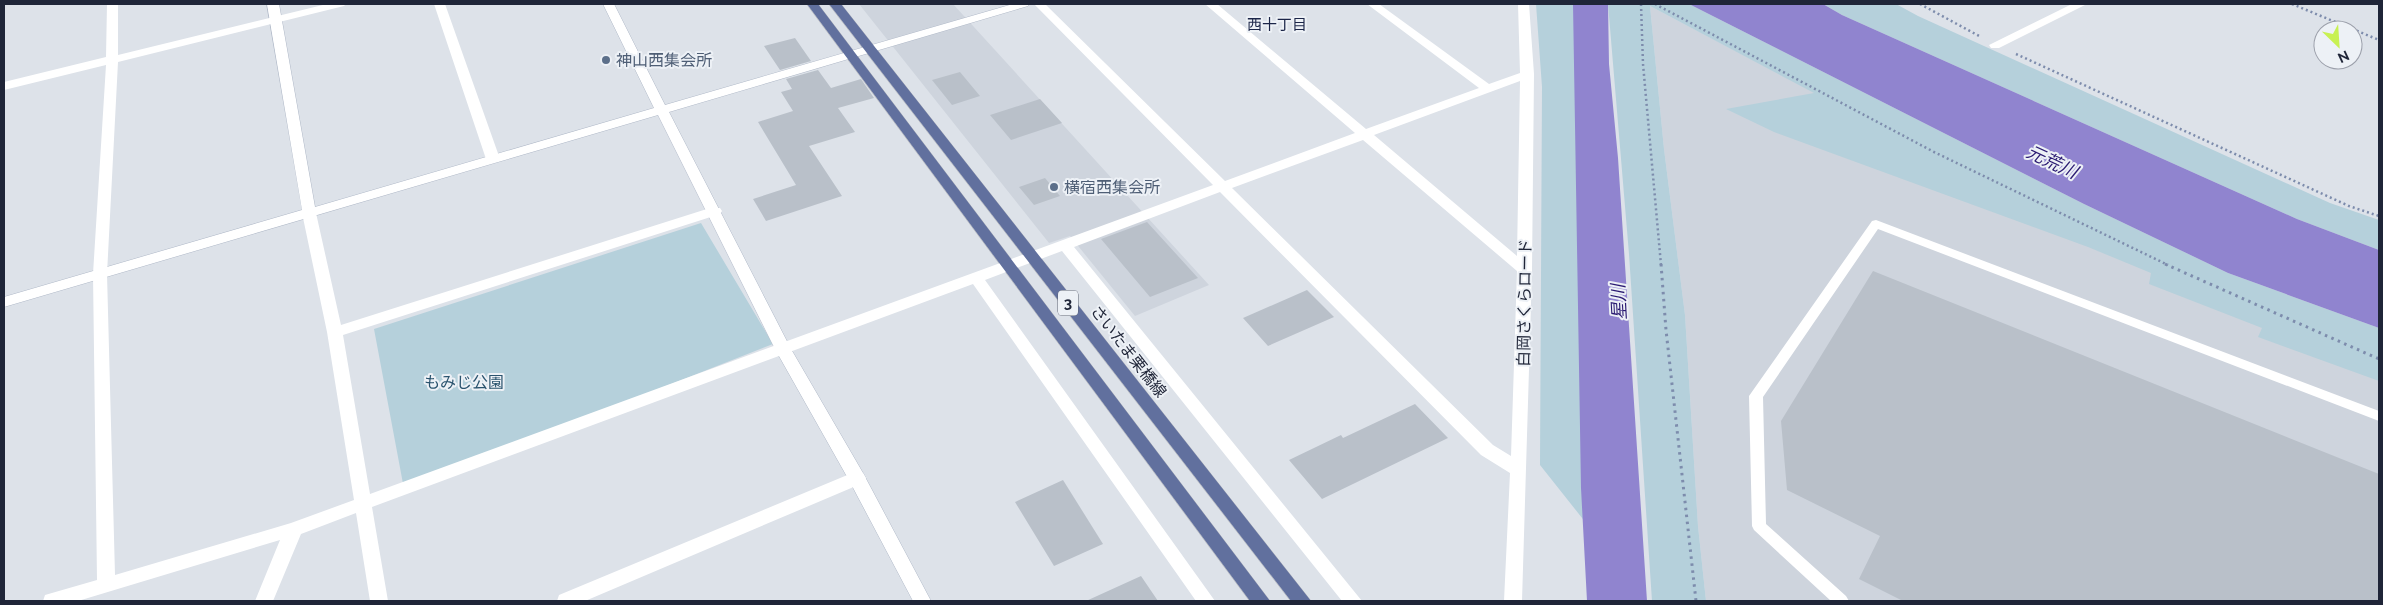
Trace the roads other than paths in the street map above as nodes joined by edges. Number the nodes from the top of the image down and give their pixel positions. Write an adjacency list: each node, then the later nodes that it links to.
1 (112, 4): 18 (street)
2 (274, 4): 14 (street)
3 (340, 4): 14 (street)
4 (439, 4): 24 (street)
5 (608, 4): 22 (street)
6 (812, 4): 17 (main road, 3)
7 (835, 4): 16 (main road, さいたま栗橋線 / 3)
8 (1024, 4): 16 (street)
9 (1039, 4): 25 (street)
10 (1210, 4): 23 (street)
11 (1372, 4): 21 (street)
12 (1524, 4): 19 (street, 白岡さくらロード)
13 (2081, 4): 15 (street)
14 (276, 19): 18 (street); 27 (street)
15 (1995, 45)
16 (872, 50): 17 (street); 29 (main road, さいたま栗橋線 / 3)
17 (852, 55): 22 (street); 30 (main road, 3)
18 (112, 60): 20 (street); 32 (street)
19 (1528, 74): 21 (street); 31 (street, 白岡さくらロード)
20 (4, 86)
21 (1488, 88): 23 (street)
22 (663, 110): 24 (street); 26 (street)
23 (1364, 134): 25 (street); 31 (street)
24 (493, 159): 27 (street)
25 (1223, 186): 28 (street); 38 (street)
26 (714, 211): 35 (street); 36 (street)
27 (309, 213): 32 (street); 35 (street)
28 (1065, 245): 29 (street); 51 (street)
29 (1032, 257): 30 (street); 50 (main road, さいたま栗橋線 / 3)
30 (1007, 266): 33 (street); 49 (main road, 3)
31 (1525, 270): 38 (street, 白岡さくらロード)
32 (100, 274): 34 (street); 42 (street)
33 (976, 278): 36 (street); 48 (street)
34 (4, 302)
35 (335, 332): 40 (street)
36 (783, 349): 39 (street); 40 (street)
37 (2379, 416): 53 (lane)
38 (1519, 470): 52 (street, 白岡さくらロード)
39 (857, 478): 46 (street); 47 (street)
40 (362, 504): 41 (street); 45 (street)
41 (294, 529): 42 (street); 44 (street)
42 (106, 586): 43 (street)
43 (52, 601)
44 (264, 601)
45 (379, 601)
46 (566, 601)
47 (922, 601)
48 (1206, 601)
49 (1261, 601)
50 (1302, 601)
51 (1353, 601)
52 (1513, 601)
53 (1841, 601)

